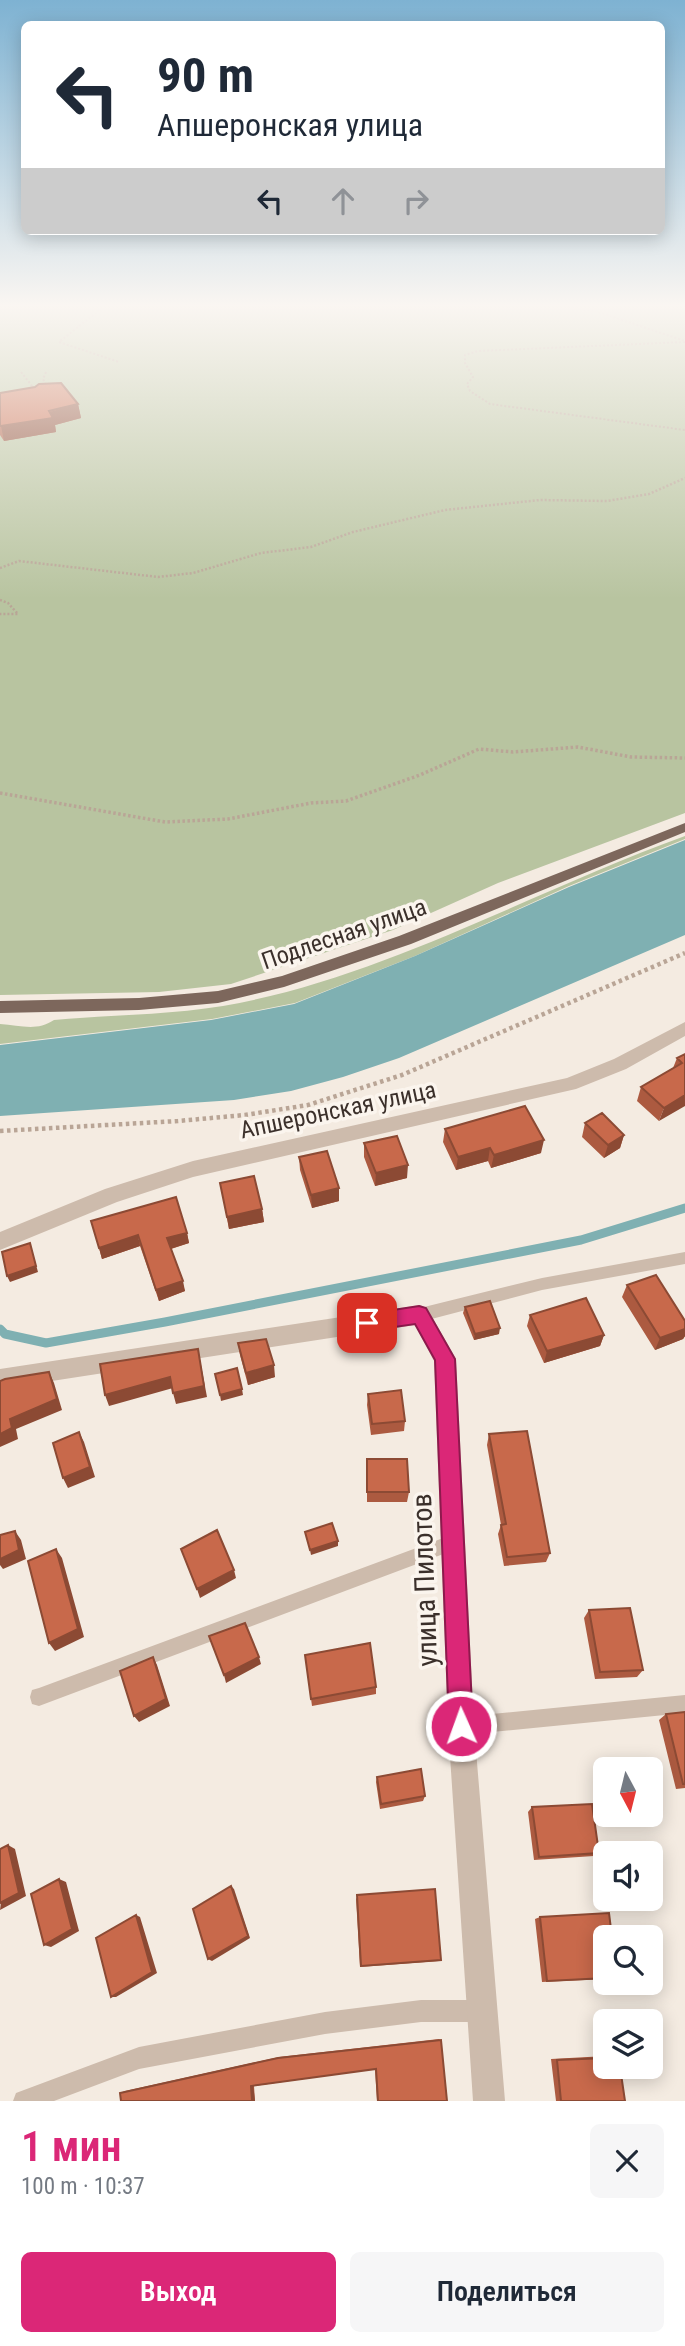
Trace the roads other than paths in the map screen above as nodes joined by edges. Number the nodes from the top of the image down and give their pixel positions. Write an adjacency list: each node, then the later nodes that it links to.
1 (685, 827): 2 (main road, Подлесная улица)
2 (0, 1007)
3 (685, 1028): 4 (street, Апшеронская улица)
4 (2, 1240)
5 (685, 1258): 6 (lane)
6 (419, 1315): 7 (street); 8 (street, улица Пилотов)
7 (0, 1379)
8 (454, 1542): 9 (lane); 11 (street, улица Пилотов)
9 (39, 1697)
10 (685, 1704): 11 (lane)
11 (461, 1726): 12 (street, улица Пилотов)
12 (481, 2011): 13 (lane); 14 (street, улица Пилотов)
13 (24, 2101)
14 (489, 2101)

